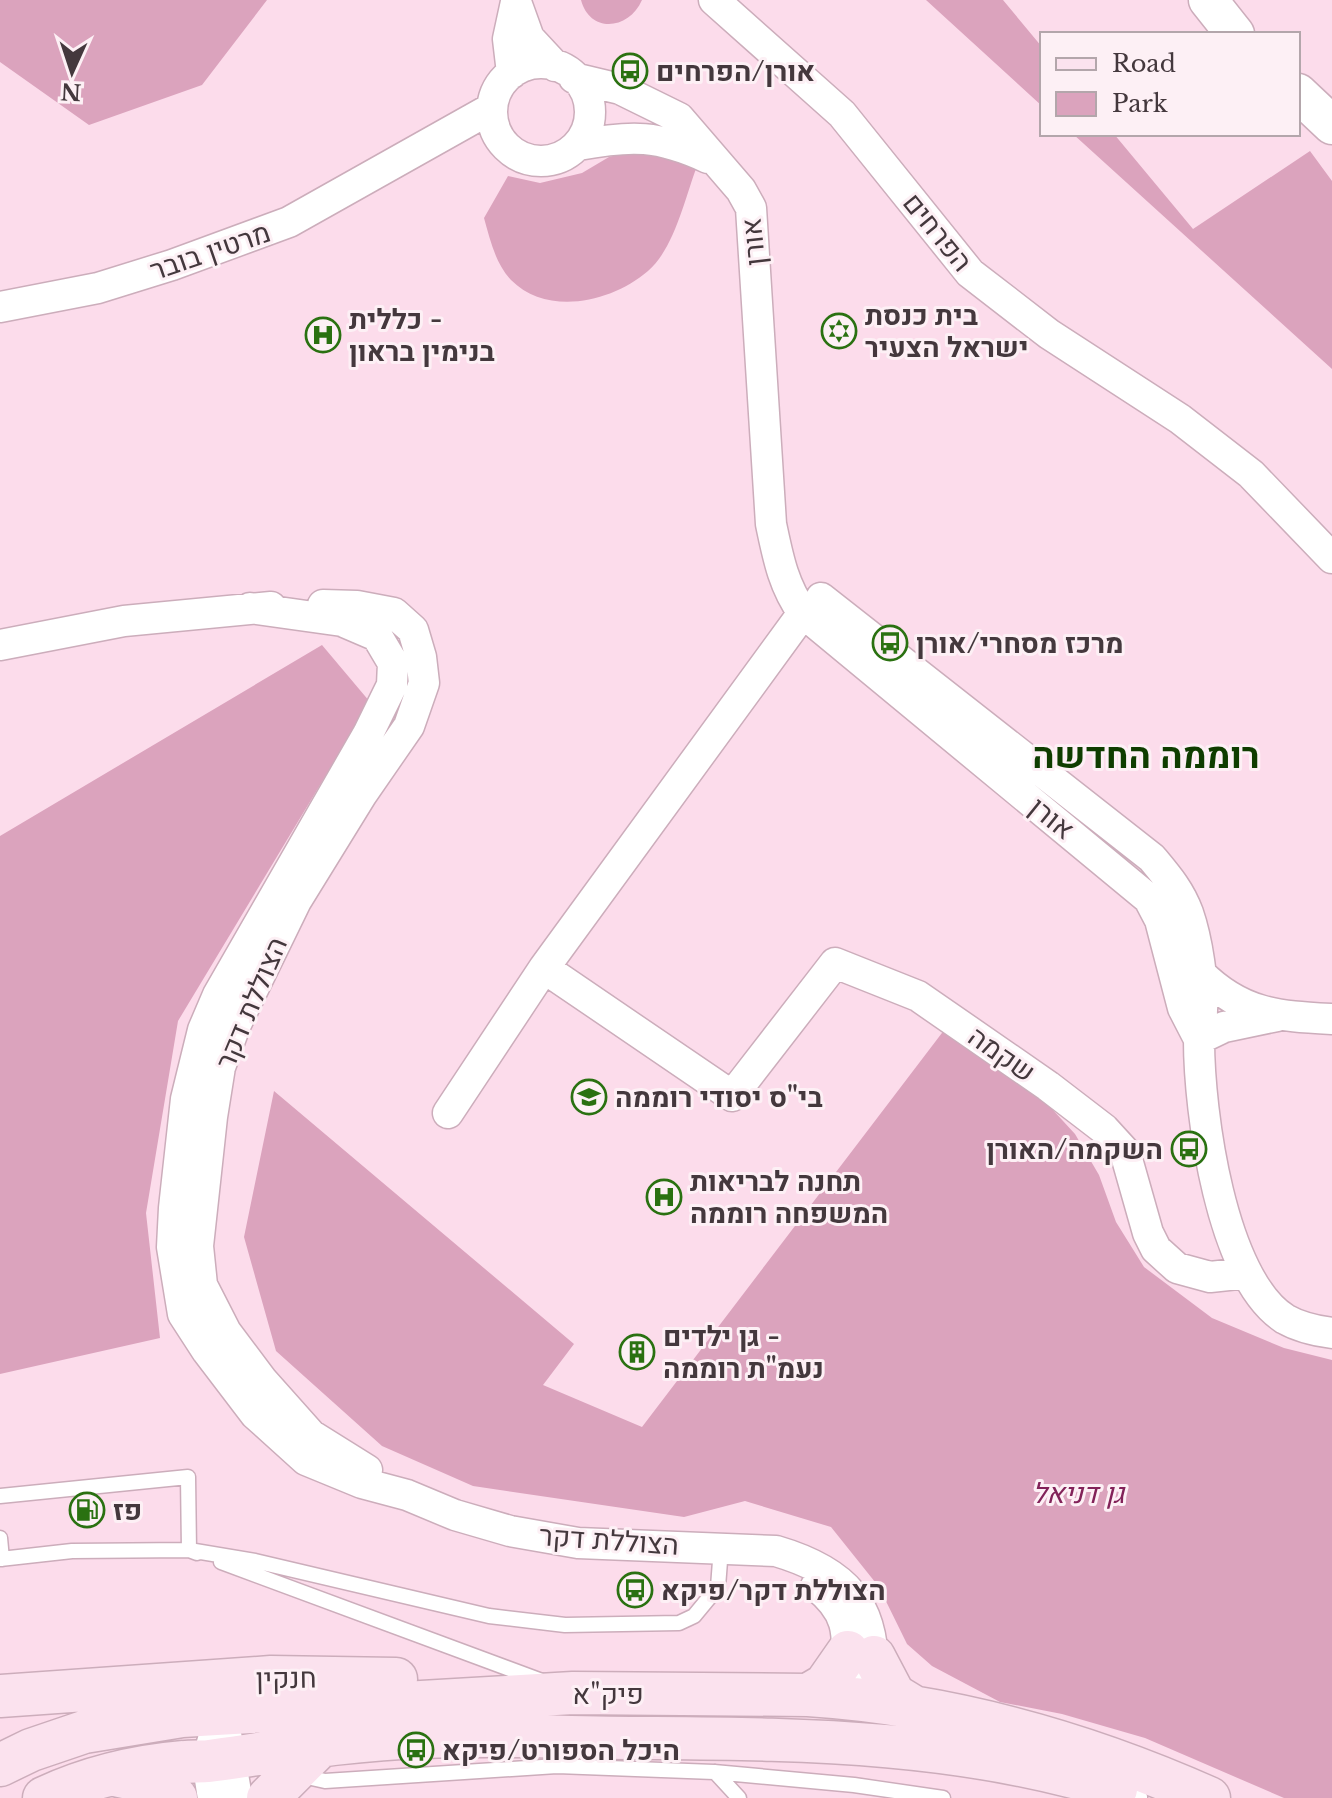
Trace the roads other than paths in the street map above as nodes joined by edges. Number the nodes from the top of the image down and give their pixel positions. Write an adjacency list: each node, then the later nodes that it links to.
1 (714, 0): 14 (street, הפרחים)
2 (1208, 0): 4 (street)
3 (516, 1): 5 (street); 6 (street)
4 (1233, 32)
5 (565, 72): 6 (street); 10 (street); 11 (street, אורן)
6 (512, 73): 8 (street)
7 (1300, 95): 9 (street)
8 (494, 122): 10 (street); 12 (street, מרטין בובר)
9 (1332, 125)
10 (578, 145): 11 (street, אורן)
11 (717, 162): 13 (street, אורן)
12 (0, 307)
13 (771, 524): 15 (street, אורן); 16 (street, אורן)
14 (1332, 558)
15 (834, 610): 16 (street); 19 (street, אורן)
16 (803, 613): 18 (street); 22 (street, אורן)
17 (0, 645): 28 (street, הצוללת דקר)
18 (544, 968): 23 (street); 24 (street, שקמה)
19 (1200, 973): 20 (street); 22 (street, אורן)
20 (1277, 1016): 21 (street); 22 (street)
21 (1332, 1019)
22 (1199, 1039): 24 (street)
23 (448, 1113)
24 (1247, 1273): 25 (street)
25 (1332, 1333)
26 (0, 1496): 29 (lane)
27 (0, 1538): 30 (lane)
28 (721, 1548): 29 (lane); 31 (street, הצוללת דקר)
29 (189, 1550): 30 (lane); 32 (lane)
30 (1, 1559)
31 (861, 1655): 34 (street, הצוללת דקר); 34 (main road); 35 (main road)
32 (573, 1693): 33 (main road, חנקין); 34 (main road, פיק"א); 36 (main road, פיק"א)
33 (0, 1696)
34 (842, 1698): 35 (main road, פיק"א); 37 (street, הצוללת דקר)
35 (917, 1709): 49 (main road, פיק"א)
36 (220, 1714): 38 (main road, פיק"א); 39 (street)
37 (855, 1743): 40 (main road, פיק"א); 48 (main road, פיק"א)
38 (0, 1765)
39 (223, 1768): 40 (main road, פיק"א); 42 (main road, פיק"א); 45 (street)
40 (294, 1772): 41 (lane)
41 (714, 1772): 46 (lane); 47 (lane)
42 (106, 1776): 43 (main road, פיק"א); 44 (main road)
43 (44, 1798)
44 (176, 1798)
45 (237, 1798)
46 (739, 1798)
47 (943, 1798)
48 (1140, 1798)
49 (1209, 1798)

